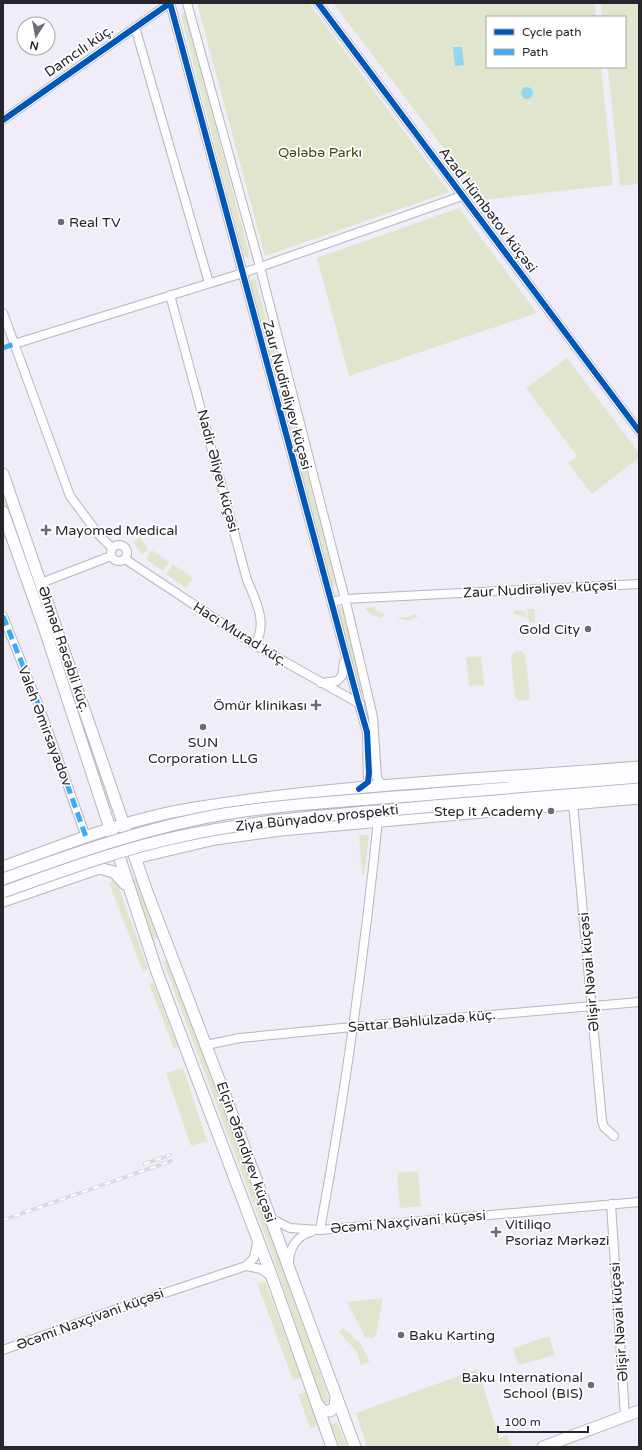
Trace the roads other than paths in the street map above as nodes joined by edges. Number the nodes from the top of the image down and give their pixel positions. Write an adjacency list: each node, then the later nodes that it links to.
1 (170, 3): 4 (street, Damcılı küç.); 8 (street, Zaur Nudirəliyev küçəsi)
2 (187, 3): 7 (street, Zaur Nudirəliyev küçəsi)
3 (318, 3): 6 (street, Azad Hümbətov küçəsi)
4 (135, 27): 5 (street, Damcılı küç.); 9 (street)
5 (3, 120)
6 (462, 196): 7 (street); 13 (street, Azad Hümbətov küçəsi)
7 (260, 268): 8 (street); 20 (street, Zaur Nudirəliyev küçəsi)
8 (243, 273): 9 (street); 21 (street, Zaur Nudirəliyev küçəsi)
9 (208, 283): 10 (street)
10 (170, 295): 12 (street); 25 (street, Nadir Əliyev küçəsi)
11 (3, 313): 12 (street)
12 (14, 344): 16 (street)
13 (639, 431)
14 (3, 474): 18 (main road, Əhməd Rəcəbli küç.)
15 (3, 512): 24 (main road, Əhməd Rəcəbli küç.)
16 (111, 552): 17 (street); 17 (street); 18 (street)
17 (125, 559): 25 (street, Hacı Murad küç.)
18 (41, 583): 23 (main road, Əhməd Rəcəbli küç.)
19 (639, 584): 20 (street, Zaur Nudirəliyev küçəsi)
20 (345, 599): 21 (street, Zaur Nudirəliyev küçəsi); 28 (street, Zaur Nudirəliyev küçəsi)
21 (332, 602): 26 (street, Zaur Nudirəliyev küçəsi)
22 (3, 616): 46 (street, Valeh Əmirsayadov)
23 (56, 627): 24 (main road); 30 (main road, Əhməd Rəcəbli küç.)
24 (45, 630): 31 (main road, Əhməd Rəcəbli küç.)
25 (255, 645): 27 (street, Hacı Murad küç.)
26 (344, 653): 27 (street); 29 (street, Zaur Nudirəliyev küçəsi)
27 (322, 683): 29 (street, Hacı Murad küç.)
28 (367, 692): 29 (street); 35 (street, Zaur Nudirəliyev küçəsi)
29 (359, 705): 36 (street, Zaur Nudirəliyev küçəsi)
30 (103, 762): 31 (main road); 44 (main road, Əhməd Rəcəbli küç.)
31 (90, 766): 45 (main road, Əhməd Rəcəbli küç.)
32 (639, 767): 33 (main road, Ziya Bünyadov prospekti)
33 (572, 772): 34 (main road); 35 (main road, Ziya Bünyadov prospekti); 38 (main road)
34 (639, 777): 38 (main road, Ziya Bünyadov prospekti)
35 (389, 786): 36 (main road, Ziya Bünyadov prospekti)
36 (359, 789): 42 (main road, Ziya Bünyadov prospekti)
37 (639, 790): 40 (main road, Ziya Bünyadov prospekti); 41 (main road)
38 (461, 791): 52 (main road, Ziya Bünyadov prospekti, bridge)
39 (639, 798): 41 (main road, Ziya Bünyadov prospekti)
40 (461, 804): 41 (main road); 54 (main road, Ziya Bünyadov prospekti, bridge)
41 (573, 804): 43 (main road, Ziya Bünyadov prospekti); 60 (street, Əlişir Nəvai küçəsi)
42 (196, 807): 44 (main road, Ziya Bünyadov prospekti); 47 (main road)
43 (378, 820): 47 (main road, Ziya Bünyadov prospekti); 61 (street)
44 (124, 824): 45 (main road, Ziya Bünyadov prospekti); 49 (main road, Əhməd Rəcəbli küç.)
45 (110, 829): 46 (main road, Ziya Bünyadov prospekti); 50 (main road, Əhməd Rəcəbli küç.)
46 (86, 837): 48 (main road, Ziya Bünyadov prospekti)
47 (209, 840): 49 (main road, Ziya Bünyadov prospekti)
48 (38, 854): 51 (main road, Ziya Bünyadov prospekti); 53 (main road)
49 (135, 858): 57 (main road, Elçin Əfəndiyev küçəsi)
50 (121, 862): 55 (main road, Elçin Əfəndiyev küçəsi)
51 (3, 867)
52 (3, 879)
53 (52, 884): 55 (main road); 56 (main road)
54 (3, 892)
55 (131, 895): 58 (main road, Elçin Əfəndiyev küçəsi)
56 (3, 901)
57 (173, 960): 58 (main road); 62 (main road, Elçin Əfəndiyev küçəsi)
58 (157, 972): 68 (main road, Elçin Əfəndiyev küçəsi)
59 (639, 1002): 60 (street, Səttar Bəhlulzadə küç.)
60 (592, 1006): 61 (street, Səttar Bəhlulzadə küç.); 63 (street, Əlişir Nəvai küçəsi)
61 (352, 1027): 62 (street, Səttar Bəhlulzadə küç.); 67 (street)
62 (206, 1045): 66 (main road, Elçin Əfəndiyev küçəsi)
63 (614, 1136)
64 (639, 1202): 65 (street, Əcəmi Naxçivani küçəsi)
65 (611, 1204): 67 (street, Əcəmi Naxçivani küçəsi); 76 (street, Əlişir Nəvai küçəsi)
66 (270, 1218): 67 (street); 70 (main road, Elçin Əfəndiyev küçəsi)
67 (320, 1230): 70 (street)
68 (257, 1238): 69 (street); 71 (main road, Elçin Əfəndiyev küçəsi)
69 (246, 1266): 71 (street); 72 (street, Əcəmi Naxçivani küçəsi)
70 (290, 1271): 73 (main road, Elçin Əfəndiyev küçəsi)
71 (272, 1277): 74 (main road, Elçin Əfəndiyev küçəsi)
72 (3, 1350)
73 (336, 1397): 74 (main road); 78 (main road, Elçin Əfəndiyev küçəsi)
74 (316, 1404): 77 (main road, Elçin Əfəndiyev küçəsi)
75 (639, 1410): 76 (main road)
76 (625, 1416): 79 (main road)
77 (332, 1447)
78 (355, 1447)
79 (543, 1447)

